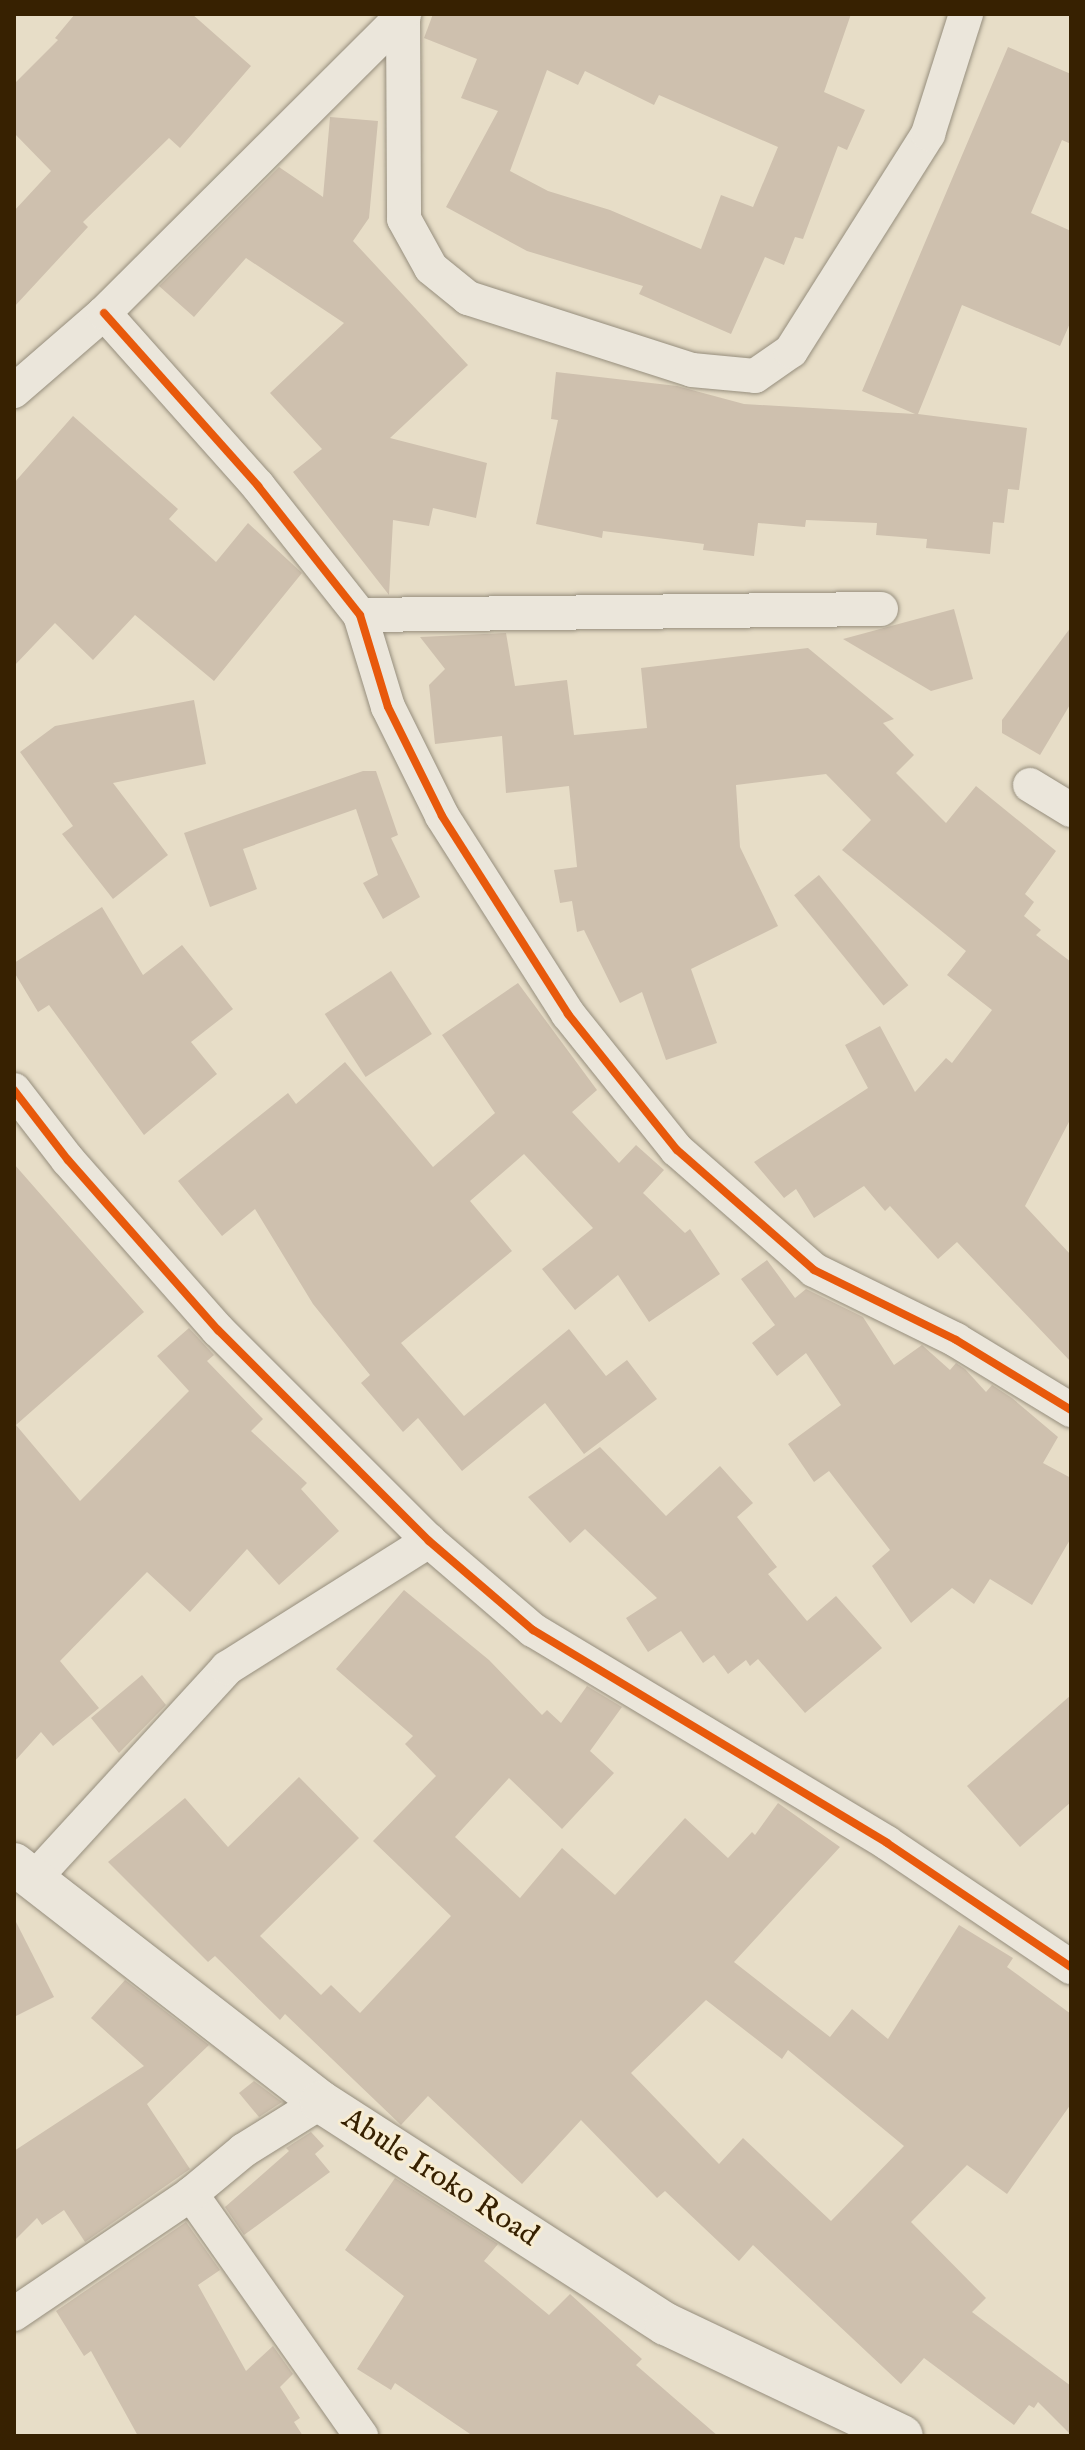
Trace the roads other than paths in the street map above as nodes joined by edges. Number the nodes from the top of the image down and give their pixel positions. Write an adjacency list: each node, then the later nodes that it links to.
1 (404, 14): 2 (street); 3 (street)
2 (966, 14)
3 (104, 313): 4 (street); 6 (street)
4 (14, 391)
5 (881, 609): 6 (street)
6 (360, 615): 10 (street)
7 (1030, 785): 8 (street)
8 (1071, 810)
9 (14, 1090): 11 (street)
10 (1071, 1410)
11 (429, 1541): 12 (street); 13 (street)
12 (23, 1873): 14 (street, Abule Iroko Road)
13 (1071, 1967)
14 (321, 2102): 15 (street); 18 (street, Abule Iroko Road)
15 (191, 2194): 16 (street); 17 (street)
16 (14, 2314)
17 (361, 2436)
18 (902, 2436)

